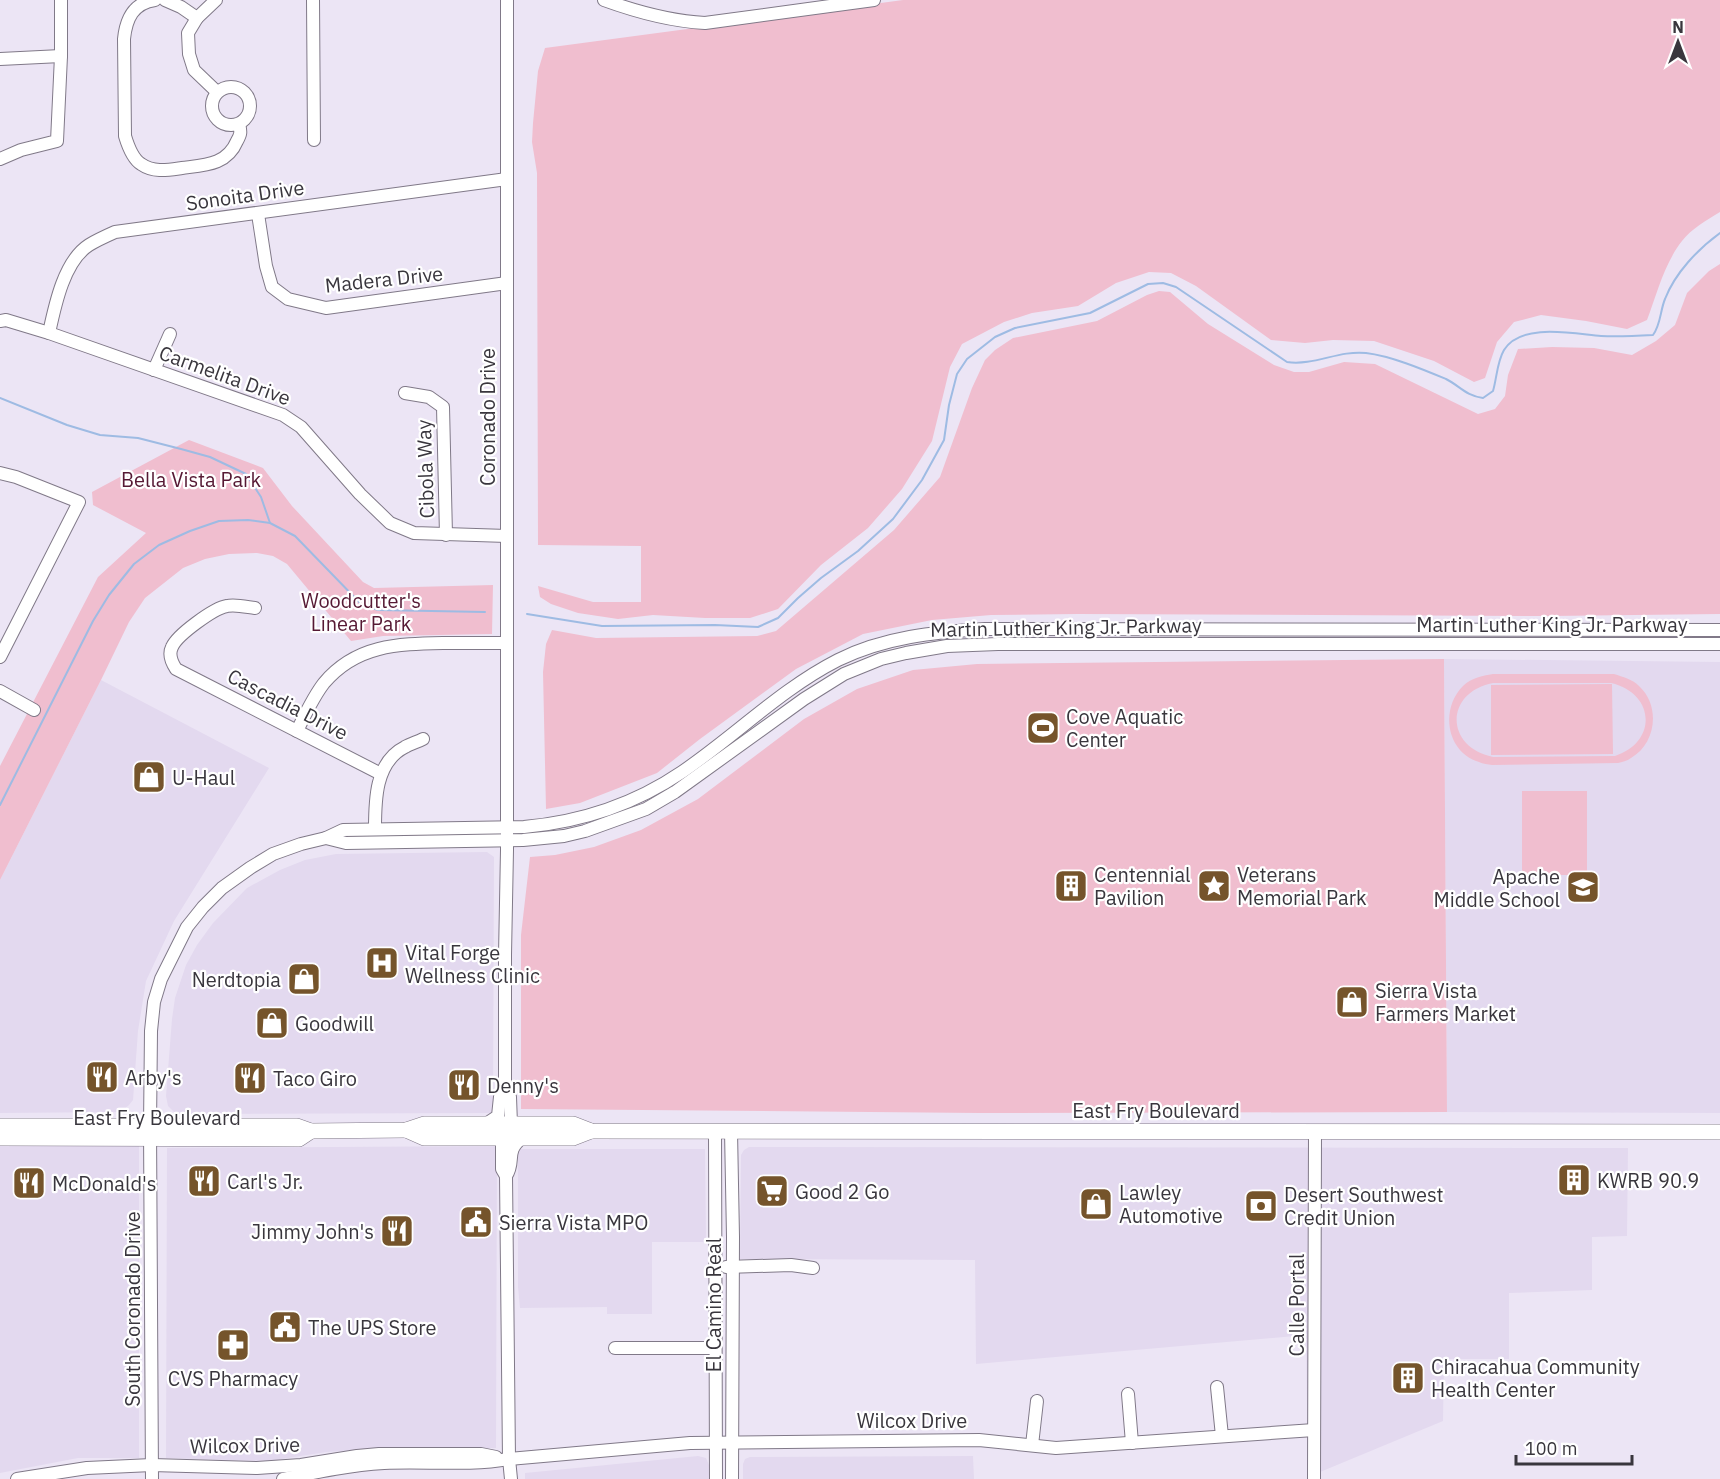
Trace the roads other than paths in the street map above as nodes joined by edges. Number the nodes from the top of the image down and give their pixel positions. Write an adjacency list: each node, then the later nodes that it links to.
1 (61, 0): 10 (street)
2 (155, 0): 13 (street)
3 (165, 0): 9 (street)
4 (216, 0): 9 (street)
5 (313, 0): 14 (street)
6 (507, 0): 16 (street, Coronado Drive)
7 (604, 0): 8 (street)
8 (874, 0)
9 (197, 18): 12 (street)
10 (61, 56): 11 (street); 15 (street)
11 (0, 59)
12 (217, 92): 13 (street); 13 (street)
13 (240, 124)
14 (314, 140)
15 (0, 159)
16 (507, 179): 17 (street, Sonoita Drive); 18 (street, Coronado Drive)
17 (258, 214): 18 (street, Madera Drive); 20 (street, Sonoita Drive)
18 (507, 283): 26 (street, Coronado Drive)
19 (0, 321): 20 (street, Carmelita Drive)
20 (49, 333): 22 (street, Carmelita Drive)
21 (170, 334): 22 (street)
22 (154, 370): 25 (street, Carmelita Drive)
23 (405, 393): 25 (street, Cibola Way)
24 (0, 473): 31 (street)
25 (446, 535): 26 (street, Carmelita Drive)
26 (507, 536): 29 (street, Coronado Drive)
27 (255, 608): 34 (street, Cascadia Drive)
28 (1720, 630): 38 (street, Martin Luther King Jr. Parkway)
29 (507, 643): 34 (street); 38 (street, Coronado Drive)
30 (1720, 644): 38 (street, Martin Luther King Jr. Parkway)
31 (0, 657)
32 (0, 692): 33 (street)
33 (34, 710)
34 (297, 731): 36 (street, Cascadia Drive)
35 (423, 739): 36 (street)
36 (381, 774): 37 (street)
37 (375, 829): 38 (street, Martin Luther King Jr. Parkway); 39 (street, Martin Luther King Jr. Parkway)
38 (507, 834): 39 (street, Martin Luther King Jr. Parkway); 40 (street, Coronado Drive)
39 (326, 838): 48 (street)
40 (505, 1089): 41 (street); 42 (street)
41 (486, 1124): 42 (main road, East Fry Boulevard); 44 (main road, East Fry Boulevard)
42 (511, 1124): 45 (main road, East Fry Boulevard)
43 (0, 1126): 48 (main road, East Fry Boulevard)
44 (406, 1130): 48 (main road, East Fry Boulevard); 52 (main road, East Fry Boulevard)
45 (591, 1131): 46 (main road, East Fry Boulevard); 53 (main road, East Fry Boulevard)
46 (714, 1131): 47 (main road, East Fry Boulevard); 55 (street, El Camino Real)
47 (731, 1131): 49 (main road, East Fry Boulevard); 56 (street, El Camino Real)
48 (150, 1132): 51 (main road, East Fry Boulevard); 70 (street, South Coronado Drive)
49 (1315, 1132): 50 (main road, East Fry Boulevard); 63 (street, Calle Portal)
50 (1720, 1132)
51 (0, 1138)
52 (502, 1138): 53 (main road, East Fry Boulevard); 54 (street)
53 (522, 1138): 54 (street)
54 (506, 1176): 69 (street)
55 (716, 1267): 56 (street); 59 (street, El Camino Real)
56 (733, 1267): 57 (street); 66 (street, El Camino Real)
57 (813, 1268)
58 (615, 1348): 59 (street)
59 (716, 1348): 65 (street, El Camino Real)
60 (1217, 1387): 64 (street)
61 (1128, 1394): 67 (street)
62 (1037, 1401): 68 (street)
63 (1314, 1430): 64 (street, Wilcox Drive); 77 (street, Calle Portal)
64 (1222, 1436): 67 (street, Wilcox Drive)
65 (715, 1442): 66 (street, Wilcox Drive); 69 (street, Wilcox Drive); 75 (street, El Camino Real)
66 (732, 1442): 68 (street, Wilcox Drive); 76 (street, El Camino Real)
67 (1132, 1443): 68 (street, Wilcox Drive)
68 (1032, 1445)
69 (509, 1459): 70 (street, Wilcox Drive); 73 (street, Wilcox Drive); 74 (street)
70 (152, 1465): 71 (street, Wilcox Drive); 72 (street, South Coronado Drive)
71 (17, 1479)
72 (152, 1479)
73 (283, 1479)
74 (511, 1479)
75 (716, 1479)
76 (732, 1479)
77 (1314, 1479)

